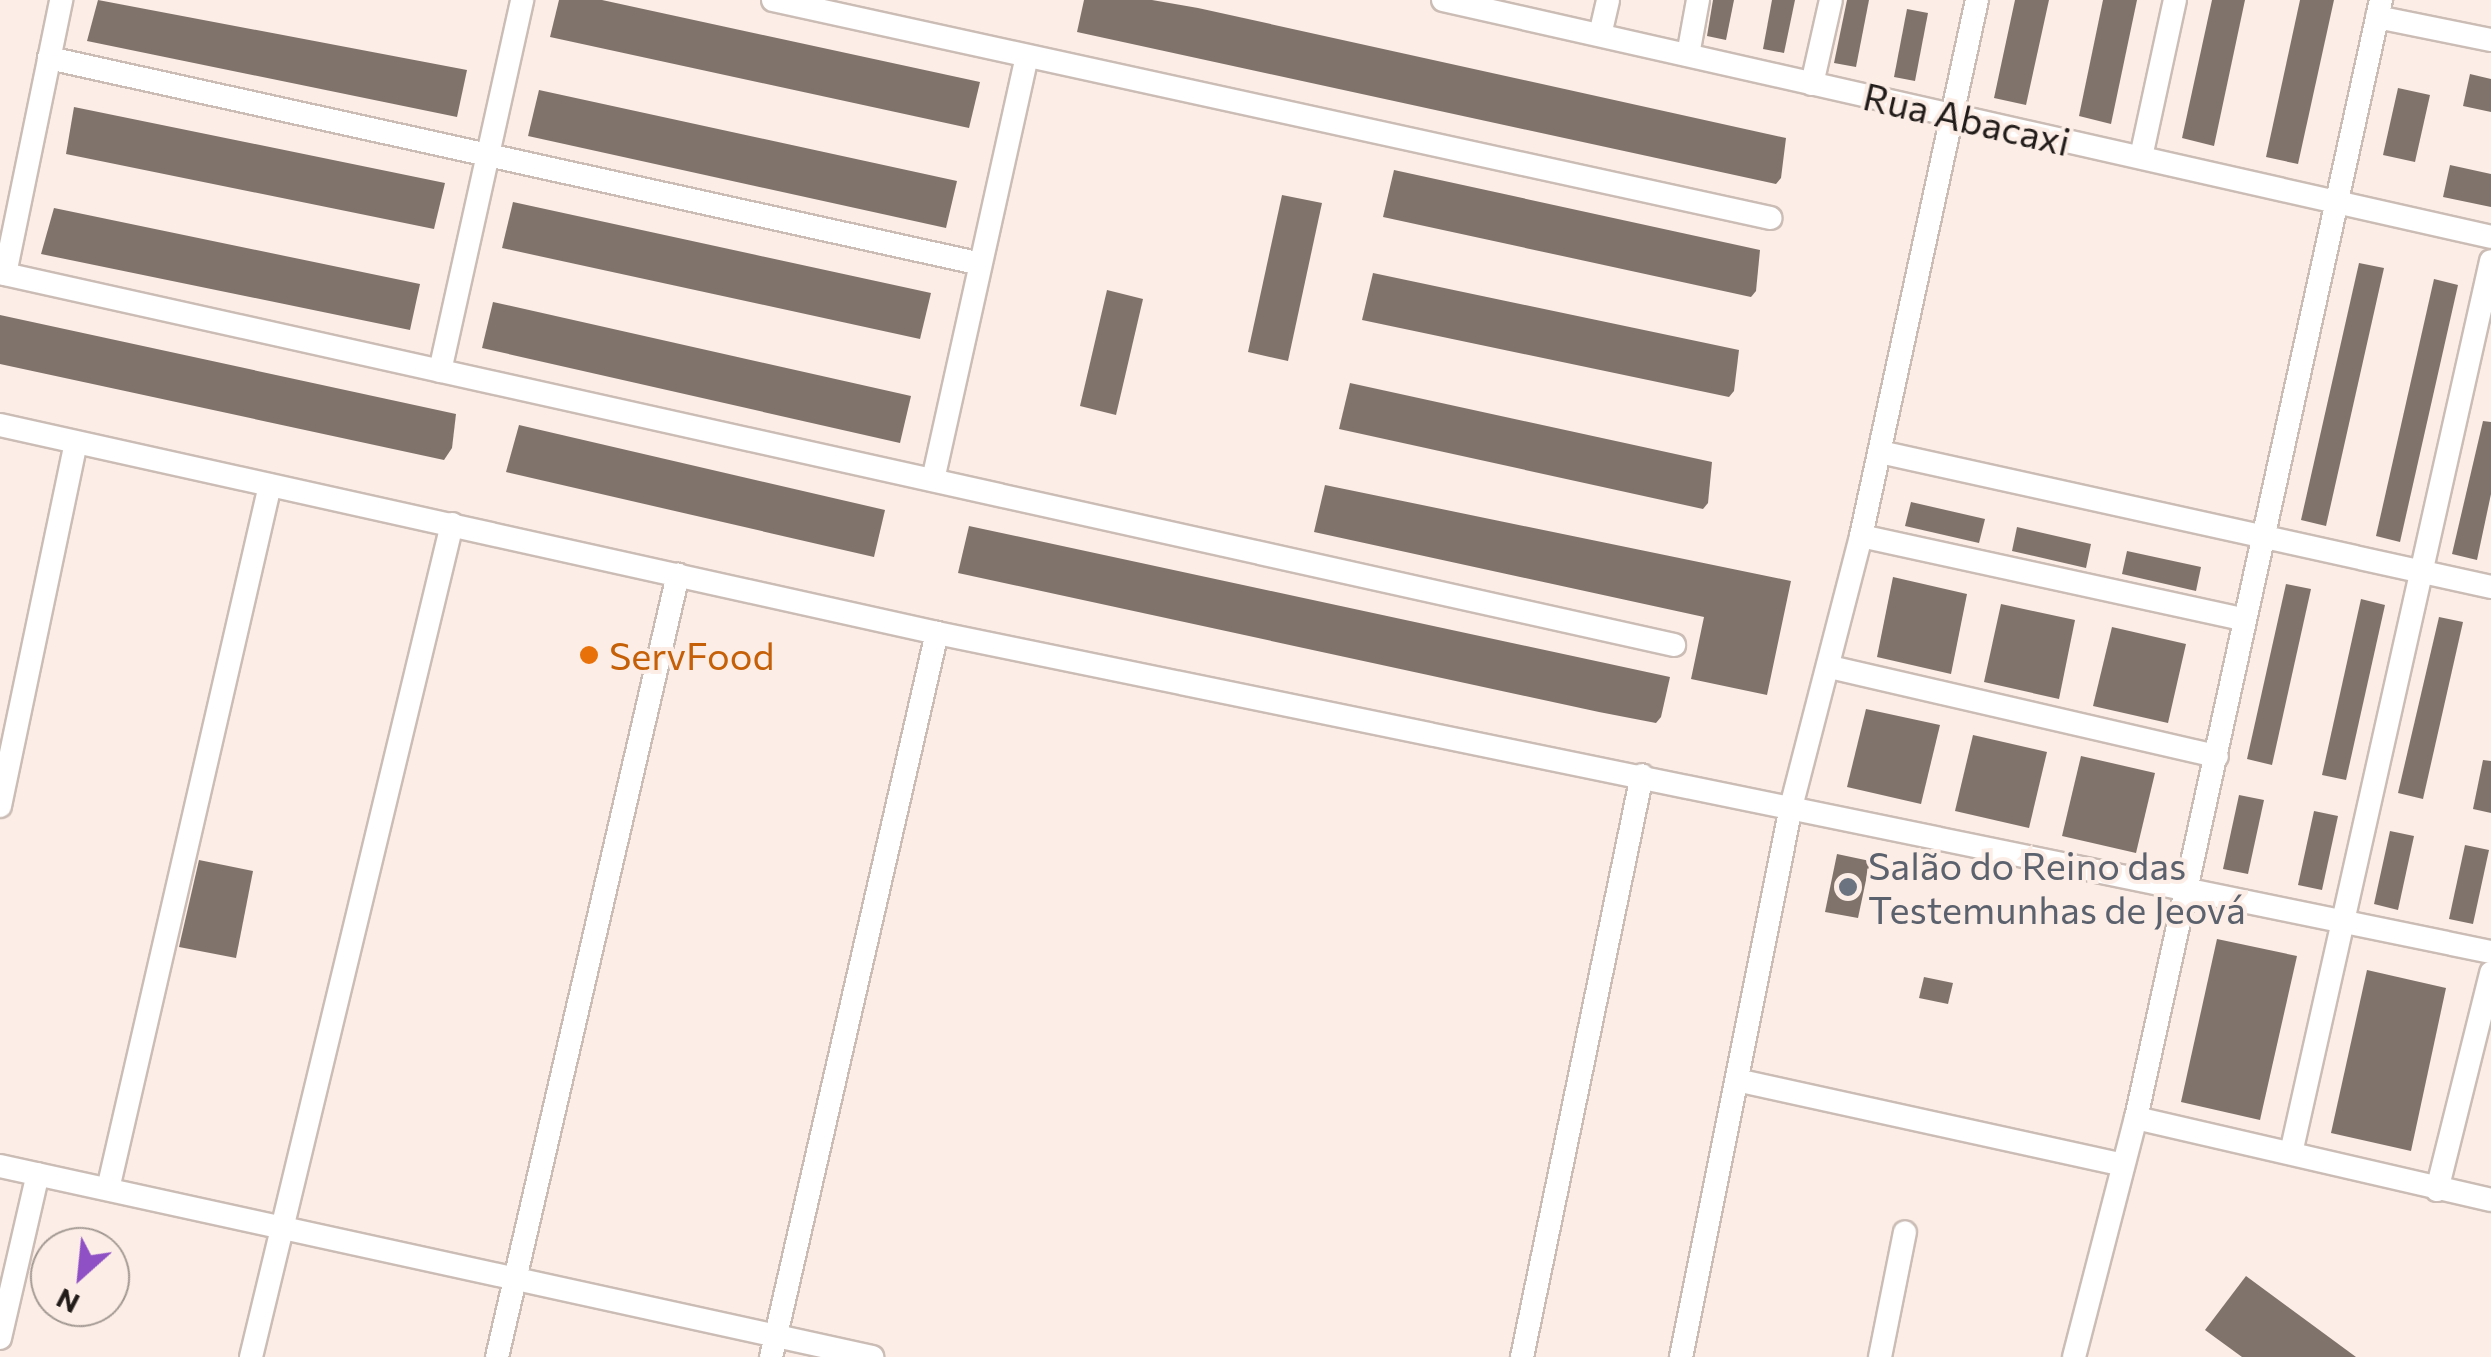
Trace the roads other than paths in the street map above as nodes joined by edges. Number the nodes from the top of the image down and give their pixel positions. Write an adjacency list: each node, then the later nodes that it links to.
1 (61, 0): 16 (street)
2 (522, 0): 19 (street)
3 (773, 0): 15 (street)
4 (1443, 0): 10 (street, Rua Abacaxi)
5 (1608, 0): 12 (street)
6 (1698, 0): 14 (street)
7 (1830, 0): 17 (street)
8 (1977, 0): 18 (street)
9 (2175, 0): 20 (street)
10 (1478, 4): 12 (street, Rua Abacaxi)
11 (2379, 8): 13 (street); 21 (street)
12 (1600, 35): 14 (street, Rua Abacaxi)
13 (2491, 40)
14 (1688, 55): 17 (street, Rua Abacaxi)
15 (1028, 56): 22 (street); 25 (street)
16 (49, 58): 19 (street); 26 (street)
17 (1812, 84): 18 (street, Rua Abacaxi)
18 (1954, 115): 20 (street, Rua Abacaxi); 30 (street)
19 (488, 155): 25 (street); 27 (street)
20 (2141, 157): 21 (street, Rua Abacaxi)
21 (2338, 201): 23 (street, Rua Abacaxi); 34 (street)
22 (1770, 218)
23 (2491, 237)
24 (2491, 261): 36 (street)
25 (981, 264): 31 (street)
26 (2, 273): 27 (street)
27 (440, 371): 31 (street)
28 (0, 426): 29 (street)
29 (76, 442): 32 (street); 45 (street)
30 (1880, 452): 34 (street); 35 (street)
31 (933, 480): 41 (street)
32 (270, 485): 33 (street); 57 (street)
33 (452, 524): 37 (street); 60 (street)
34 (2264, 534): 36 (street); 39 (street)
35 (1861, 536): 39 (street); 42 (street)
36 (2424, 570): 38 (street); 48 (street)
37 (678, 574): 40 (street); 62 (street)
38 (2491, 588)
39 (2243, 619): 43 (street)
40 (937, 633): 44 (street); 64 (street)
41 (1674, 646)
42 (1830, 667): 43 (street); 46 (street)
43 (2217, 756): 47 (street)
44 (1642, 775): 46 (street); 68 (street)
45 (0, 806)
46 (1790, 807): 47 (street); 51 (street)
47 (2188, 888): 48 (street); 52 (street)
48 (2347, 923): 49 (street); 53 (street)
49 (2491, 952)
50 (2491, 972): 58 (street)
51 (1737, 1080): 54 (street); 69 (street)
52 (2136, 1118): 53 (street); 54 (street)
53 (2290, 1153): 58 (street)
54 (2120, 1164): 71 (street)
55 (0, 1166): 56 (street)
56 (38, 1174): 57 (street); 63 (street)
57 (108, 1190): 60 (street)
58 (2437, 1190): 59 (street)
59 (2491, 1200)
60 (281, 1227): 62 (street); 65 (street)
61 (1905, 1232): 70 (street)
62 (514, 1278): 64 (street); 66 (street)
63 (0, 1338)
64 (775, 1350): 67 (street)
65 (252, 1357)
66 (497, 1357)
67 (872, 1357)
68 (1522, 1357)
69 (1680, 1357)
70 (1880, 1357)
71 (2074, 1357)

